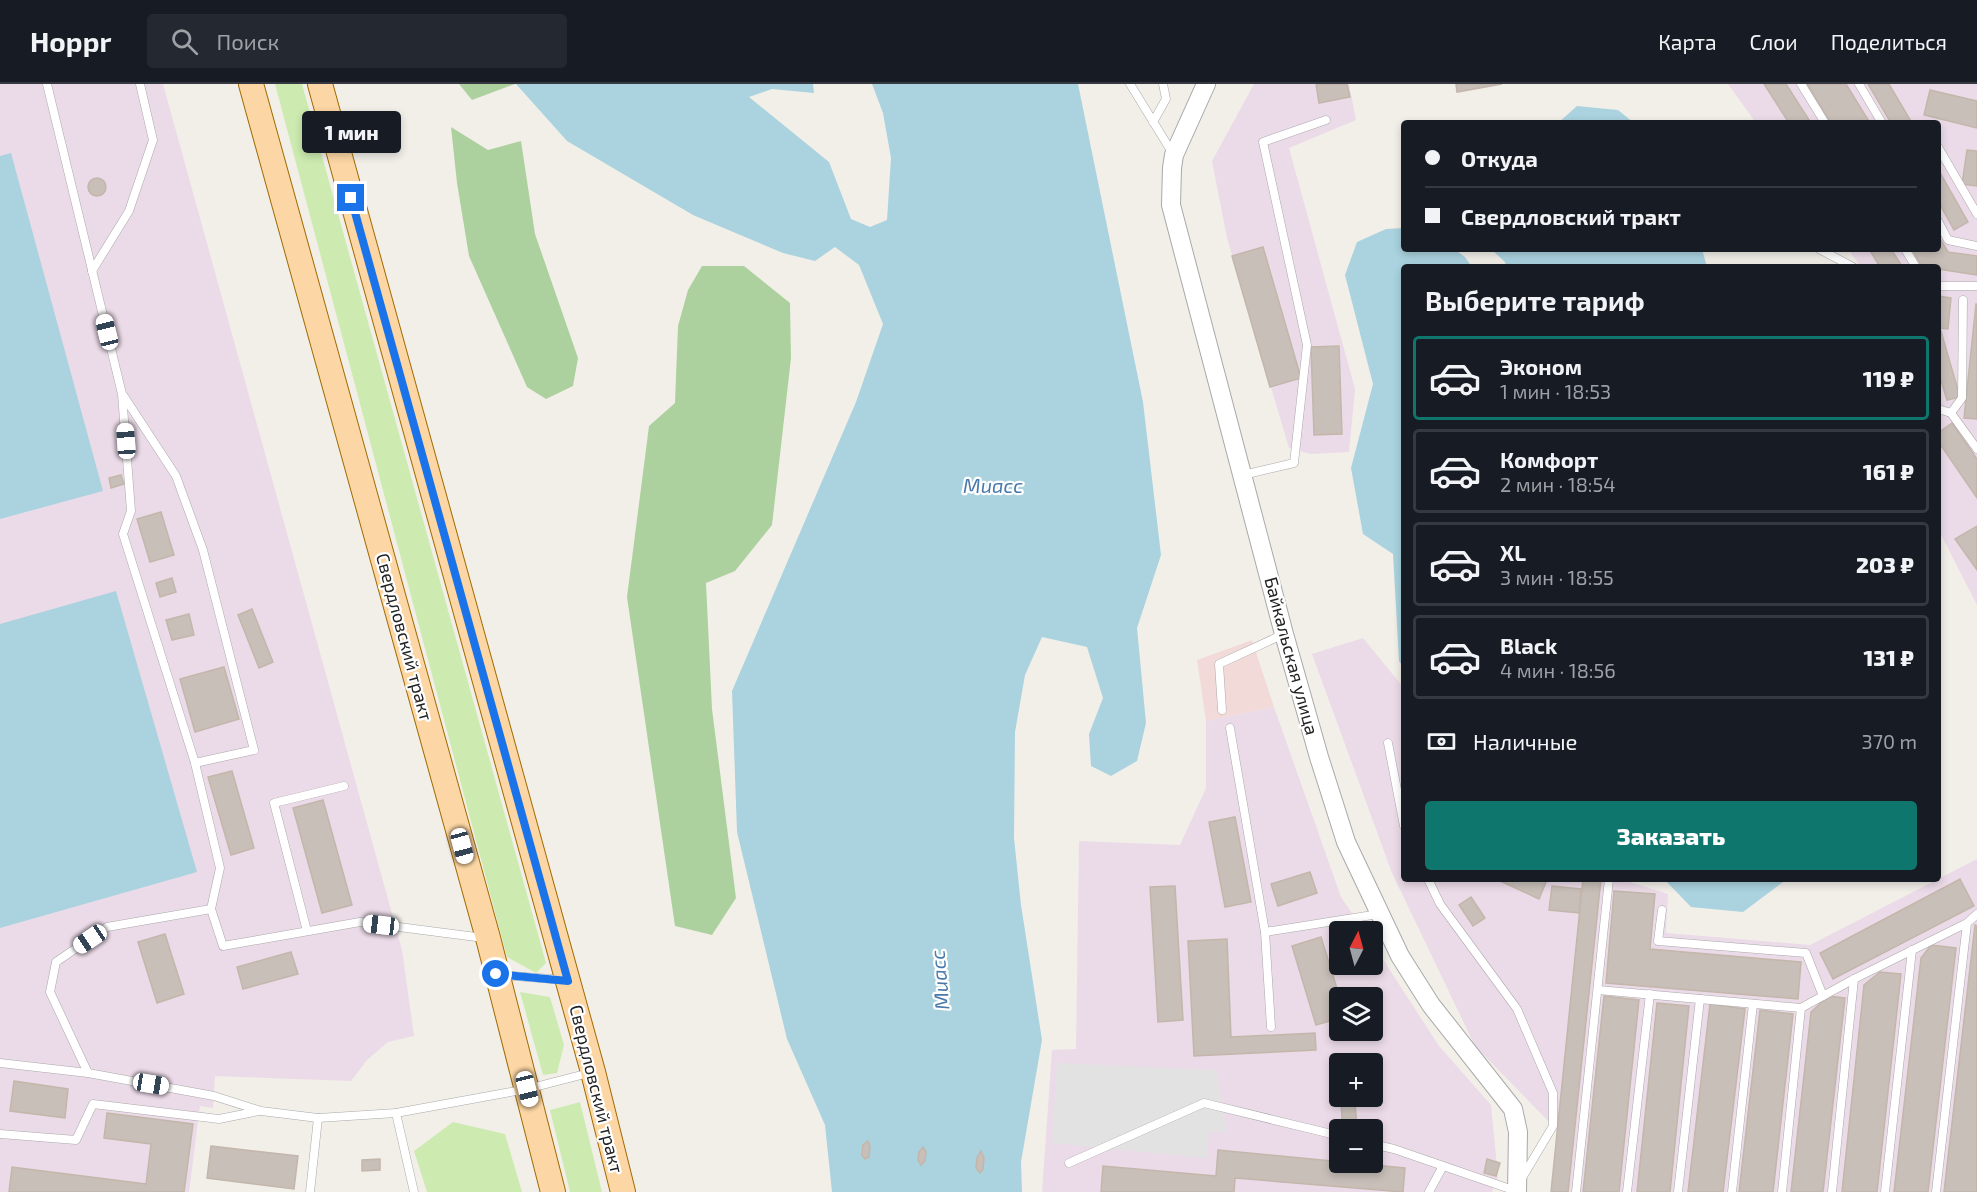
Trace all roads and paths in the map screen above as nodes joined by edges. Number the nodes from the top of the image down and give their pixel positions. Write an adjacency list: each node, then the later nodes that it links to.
1 (46, 84): 21 (lane)
2 (140, 84): 21 (lane)
3 (251, 84): 46 (main road, Свердловский тракт)
4 (320, 84): 50 (main road, Свердловский тракт)
5 (1130, 84): 13 (lane)
6 (1163, 84): 13 (lane)
7 (1206, 84): 15 (street, Байкальская улица)
8 (1801, 84): 11 (lane)
9 (1859, 84): 12 (lane)
10 (1326, 120): 29 (lane)
11 (1823, 120)
12 (1880, 120)
13 (1153, 122): 15 (lane)
14 (1941, 152): 16 (lane)
15 (1174, 155): 29 (street, Байкальская улица)
16 (1977, 214)
17 (1941, 227): 18 (lane)
18 (1977, 246)
19 (1825, 252): 20 (lane)
20 (1847, 264)
21 (92, 271): 25 (lane)
22 (1941, 286): 23 (lane)
23 (1977, 286)
24 (1963, 300): 27 (lane)
25 (122, 394): 34 (lane); 34 (lane)
26 (1941, 410): 27 (lane)
27 (1951, 412): 28 (lane)
28 (1977, 449)
29 (1243, 475): 30 (street, Байкальская улица)
30 (1284, 634): 31 (lane); 41 (street, Байкальская улица)
31 (1222, 710)
32 (1230, 728): 45 (lane)
33 (1388, 743): 36 (lane)
34 (195, 763): 39 (lane)
35 (344, 786): 44 (lane)
36 (1401, 810)
37 (1429, 882): 70 (lane)
38 (1609, 882): 51 (lane)
39 (211, 909): 44 (lane); 60 (lane)
40 (1662, 910): 53 (lane)
41 (1380, 914): 45 (lane); 70 (street, Байкальская улица)
42 (1977, 914): 43 (lane)
43 (1967, 923): 47 (lane); 83 (lane)
44 (307, 931): 46 (lane)
45 (1265, 932): 57 (lane)
46 (488, 938): 48 (main road, Свердловский тракт)
47 (1912, 950): 49 (lane); 82 (lane)
48 (496, 974): 50 (lane); 61 (main road, Свердловский тракт)
49 (1854, 979): 53 (lane); 81 (lane)
50 (568, 981): 59 (main road, Свердловский тракт)
51 (1598, 990): 52 (lane); 76 (lane)
52 (1650, 994): 54 (lane); 77 (lane)
53 (1822, 996): 56 (lane)
54 (1700, 999): 55 (lane); 78 (lane)
55 (1753, 1004): 56 (lane); 79 (lane)
56 (1801, 1008): 80 (lane)
57 (1271, 1027)
58 (0, 1063): 60 (lane)
59 (593, 1072): 61 (lane); 74 (main road, Свердловский тракт)
60 (88, 1073): 62 (lane)
61 (527, 1089): 63 (lane); 73 (main road, Свердловский тракт)
62 (261, 1111): 64 (lane); 66 (lane)
63 (396, 1113): 64 (lane); 72 (lane)
64 (318, 1118): 71 (lane)
65 (1329, 1133): 68 (lane)
66 (0, 1134)
67 (1383, 1147): 69 (lane)
68 (1069, 1163)
69 (1443, 1166): 70 (lane); 75 (lane)
70 (1516, 1190)
71 (310, 1192)
72 (414, 1192)
73 (554, 1192)
74 (623, 1192)
75 (1429, 1192)
76 (1576, 1192)
77 (1627, 1192)
78 (1678, 1192)
79 (1732, 1192)
80 (1782, 1192)
81 (1832, 1192)
82 (1885, 1192)
83 (1936, 1192)

